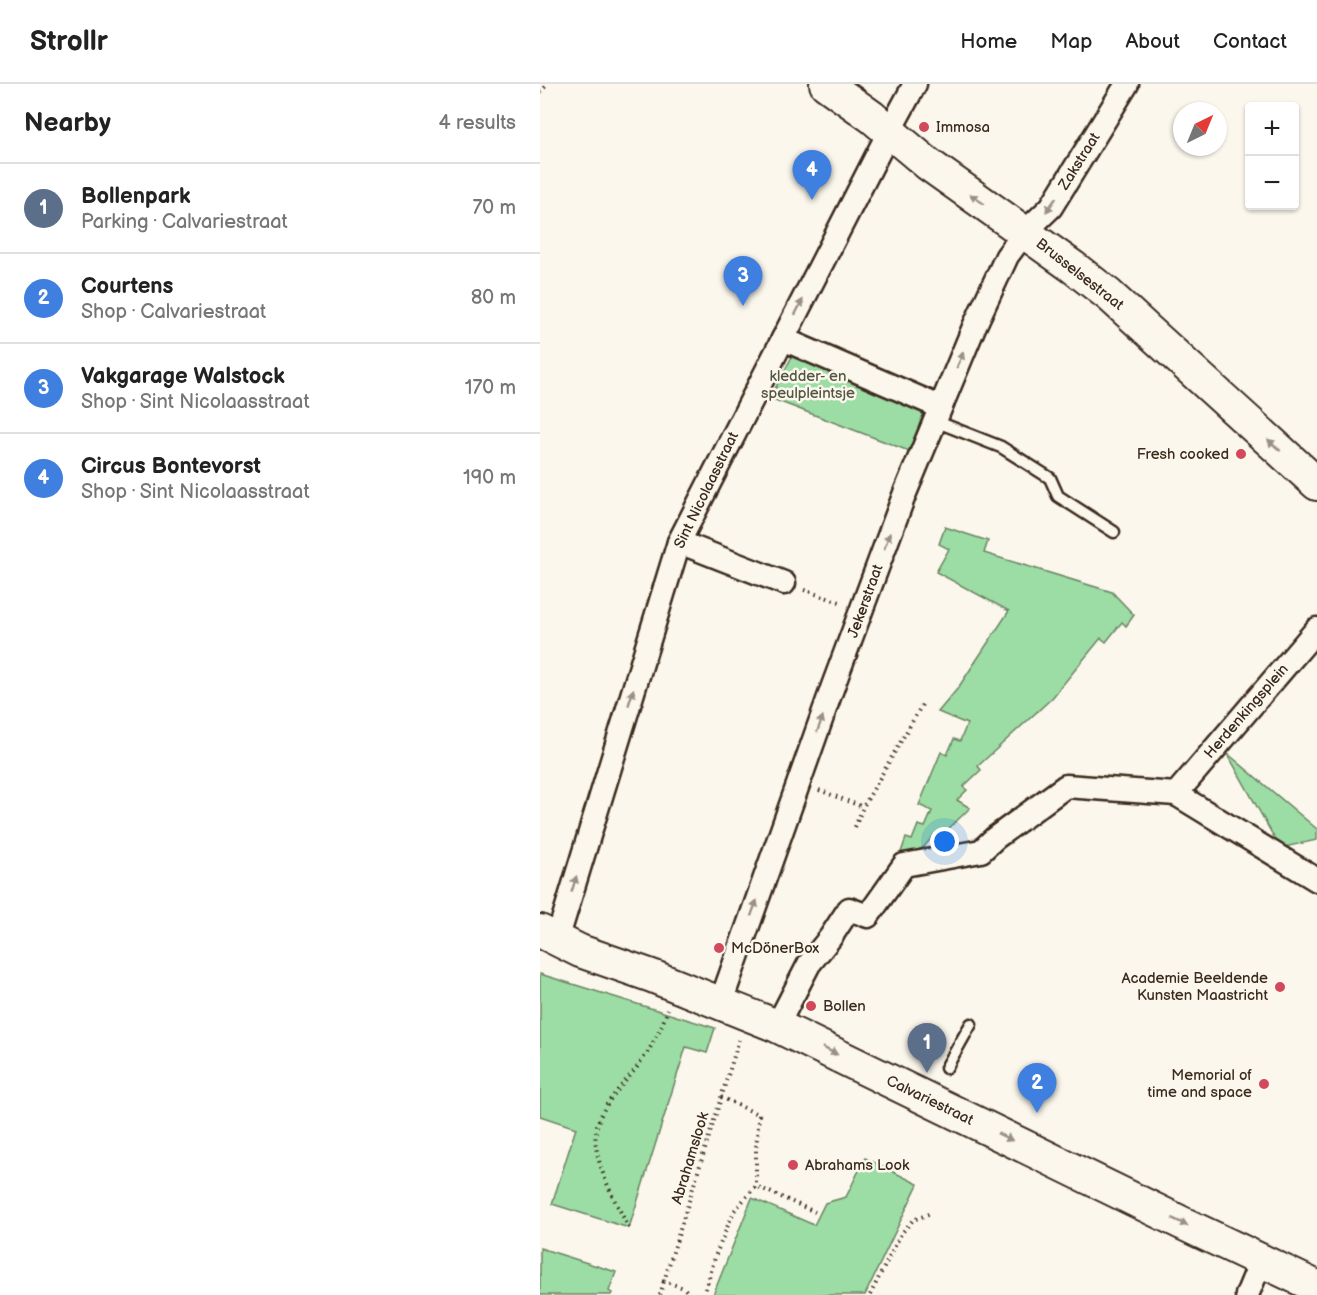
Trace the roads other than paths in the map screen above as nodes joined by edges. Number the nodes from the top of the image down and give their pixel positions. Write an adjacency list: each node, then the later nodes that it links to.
1 (826, 84): 4 (street, Brusselsestraat)
2 (915, 84): 4 (street, Sint Nicolaasstraat)
3 (1127, 84): 5 (street, Zakstraat, one-way to 5)
4 (889, 132): 5 (street, Brusselsestraat, one-way to 4); 6 (street, Sint Nicolaasstraat, one-way to 4)
5 (1025, 232): 7 (street, Jekerstraat, one-way to 5); 8 (street, Brusselsestraat, one-way to 5)
6 (783, 339): 7 (street); 10 (street, Sint Nicolaasstraat)
7 (938, 415): 9 (lane); 16 (street, Jekerstraat, one-way to 7)
8 (1317, 484)
9 (1114, 532)
10 (679, 542): 11 (street); 15 (street, Sint Nicolaasstraat, one-way to 10)
11 (784, 583)
12 (1317, 629): 13 (street, Herdenkingsplein)
13 (1176, 794): 14 (street); 18 (street)
14 (1317, 880)
15 (549, 935): 16 (street, Calvariestraat)
16 (734, 1008): 18 (street, Calvariestraat)
17 (971, 1024): 19 (lane)
18 (777, 1026): 20 (street, Calvariestraat, one-way to 20)
19 (946, 1068)
20 (1264, 1262): 21 (street, Calvariestraat); 22 (street)
21 (1316, 1284)
22 (1247, 1295)

